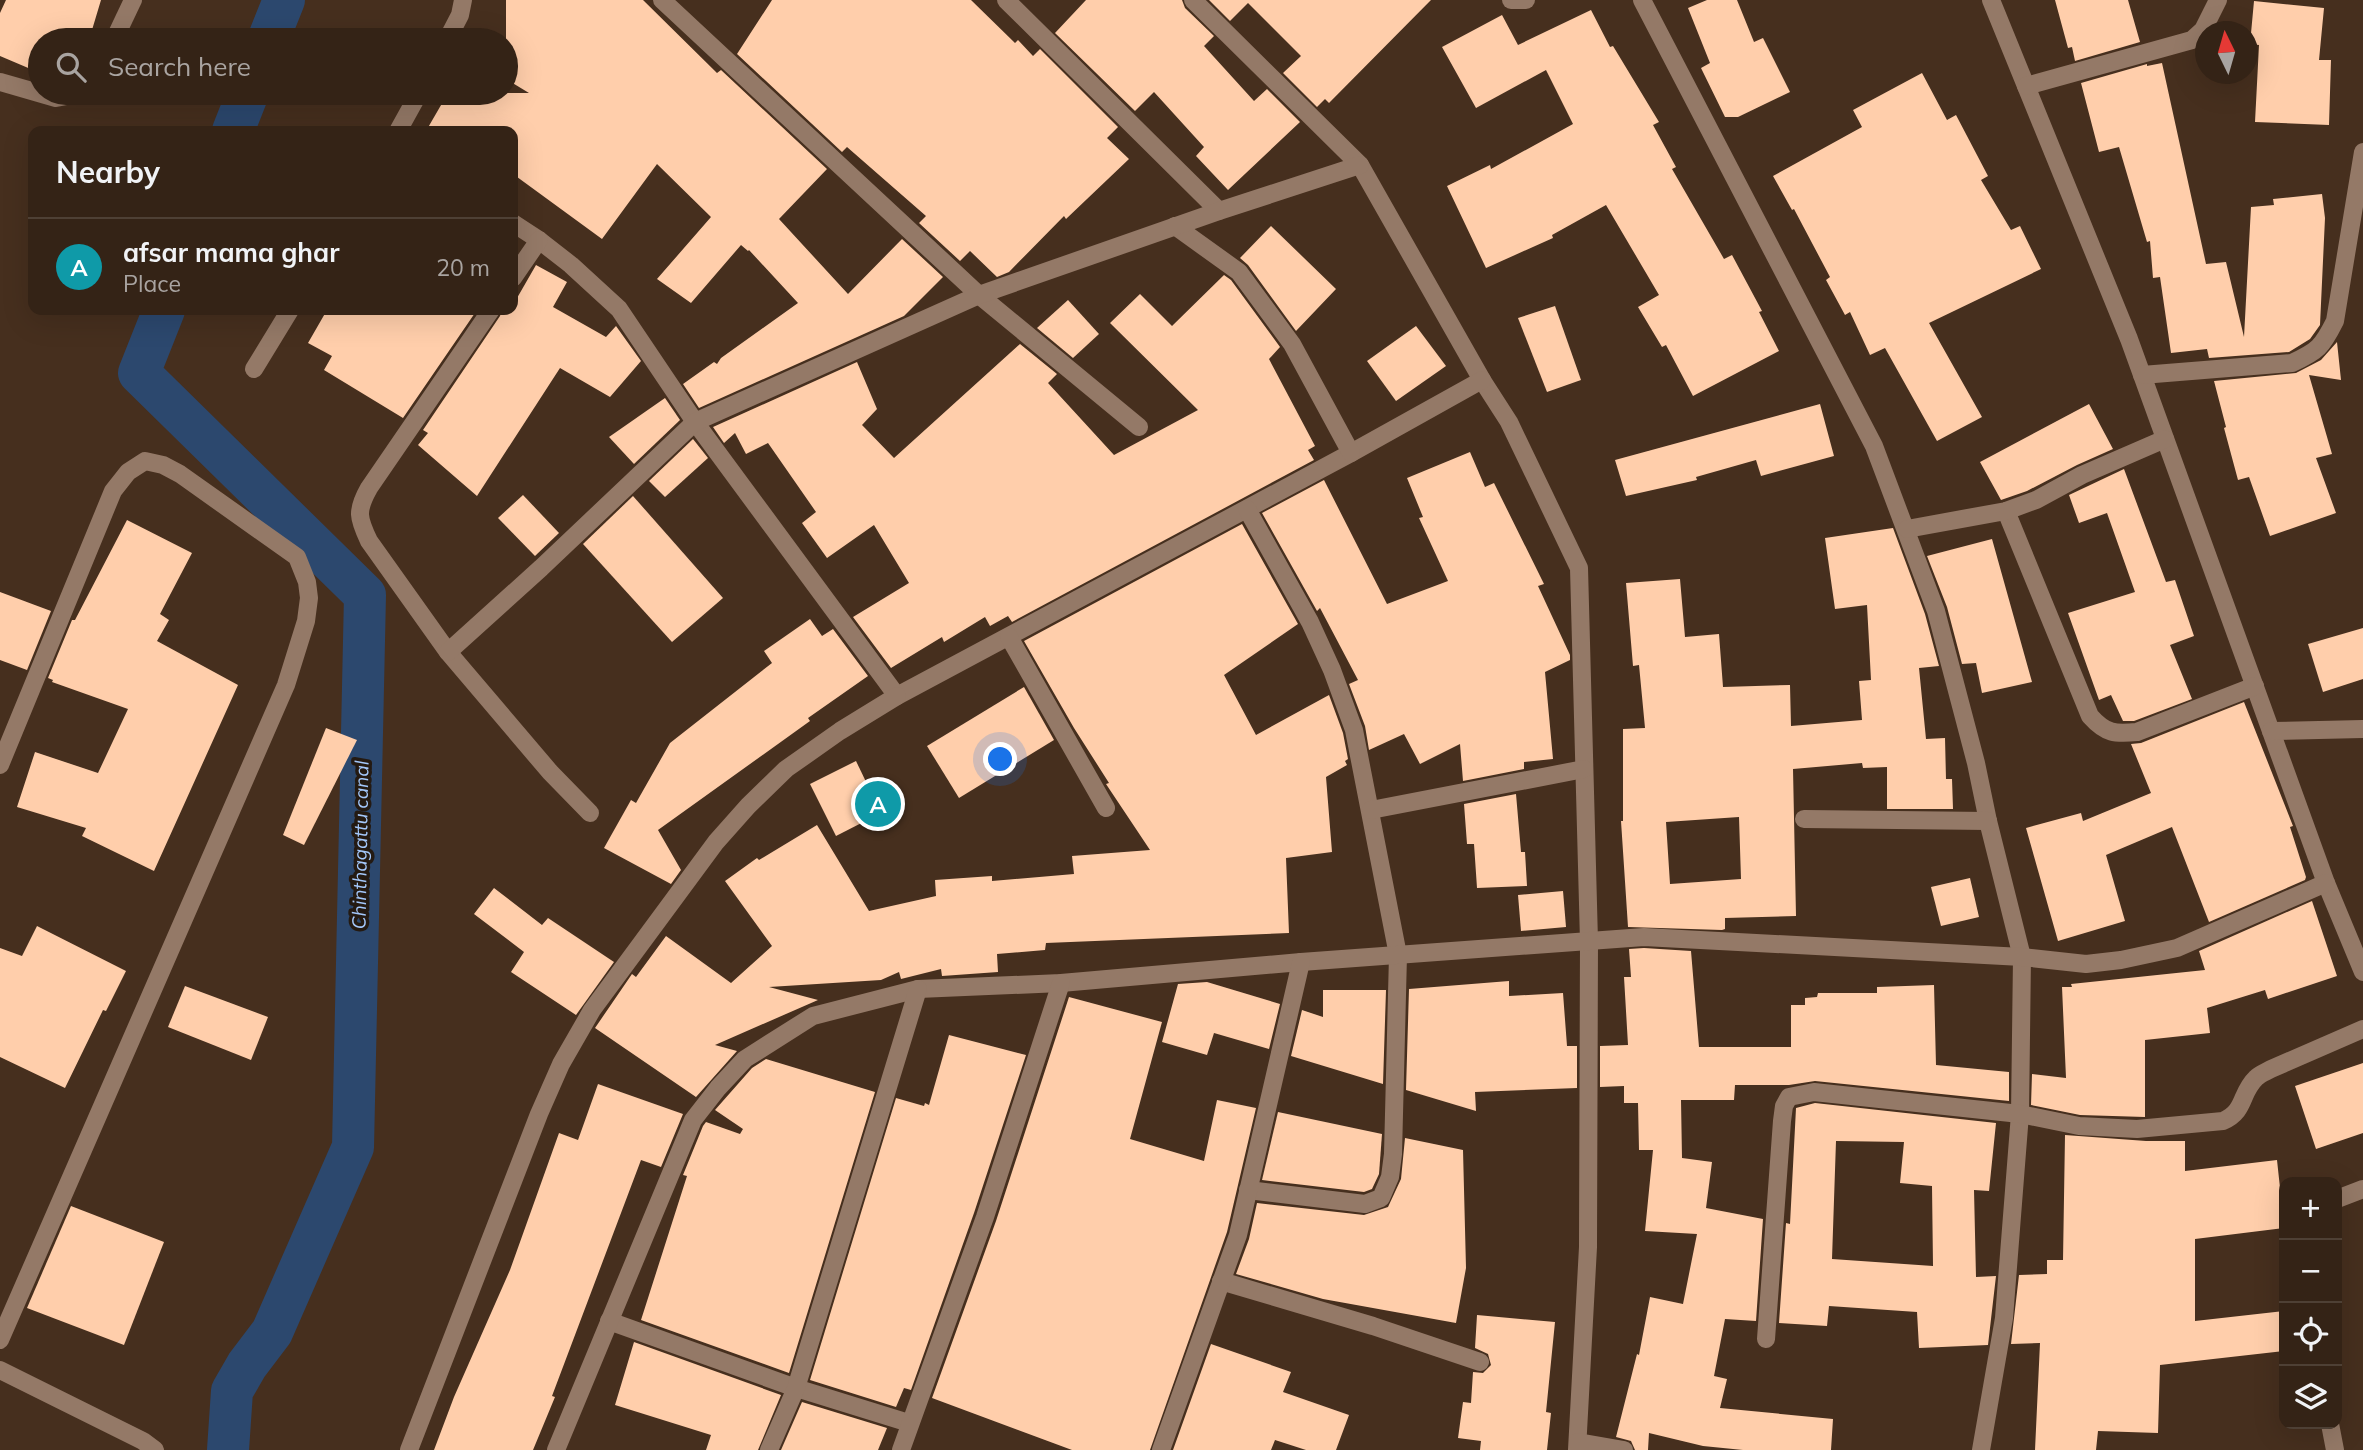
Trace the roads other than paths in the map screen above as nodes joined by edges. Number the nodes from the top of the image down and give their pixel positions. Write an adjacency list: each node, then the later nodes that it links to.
1 (133, 0): 11 (street)
2 (463, 0): 12 (street)
3 (662, 0): 25 (street)
4 (1006, 0): 20 (street)
5 (1193, 0): 19 (street)
6 (1511, 0): 7 (street)
7 (1526, 0)
8 (1642, 0): 37 (street)
9 (1991, 0): 14 (street)
10 (2218, 0): 14 (street)
11 (120, 28)
12 (453, 28)
13 (0, 82): 15 (street)
14 (2026, 86): 29 (street)
15 (28, 90)
16 (412, 105): 17 (street)
17 (401, 126)
18 (2363, 152): 29 (street)
19 (1360, 165): 20 (street); 30 (street)
20 (1219, 211): 22 (street)
21 (518, 226): 23 (street)
22 (1175, 226): 25 (street); 34 (street)
23 (539, 240): 24 (street); 31 (street)
24 (518, 271)
25 (979, 295): 31 (street); 32 (street)
26 (287, 315): 28 (street)
27 (488, 315): 39 (street)
28 (254, 369)
29 (2142, 375): 33 (street)
30 (1482, 380): 34 (street); 45 (street)
31 (695, 422): 39 (street); 41 (street)
32 (1139, 427)
33 (2165, 439): 36 (street); 40 (street)
34 (1351, 453): 35 (street)
35 (1247, 509): 38 (street); 47 (street)
36 (2006, 511): 37 (street); 40 (street)
37 (1906, 529): 50 (street)
38 (1009, 637): 41 (street); 46 (street)
39 (448, 652): 48 (street)
40 (2255, 686): 43 (street)
41 (897, 696): 75 (street)
42 (2363, 729): 43 (street)
43 (2271, 731): 51 (street)
44 (0, 765): 67 (street)
45 (1584, 769): 47 (street); 52 (street)
46 (1107, 808)
47 (1371, 810): 53 (street)
48 (590, 813)
49 (1804, 819): 50 (street)
50 (1988, 821): 54 (street)
51 (2326, 883): 54 (street); 56 (street)
52 (1589, 941): 53 (street); 54 (street); 74 (street)
53 (1398, 955): 55 (street); 62 (street)
54 (2022, 957): 60 (street)
55 (1301, 962): 57 (street); 62 (street)
56 (2363, 972)
57 (1061, 983): 58 (street); 71 (street)
58 (918, 989): 65 (street); 70 (street)
59 (2363, 1029): 60 (street)
60 (2020, 1114): 66 (street); 81 (street)
61 (2363, 1189): 63 (street)
62 (1248, 1190): 64 (street)
63 (2342, 1197)
64 (1221, 1281): 68 (street); 79 (street)
65 (609, 1321): 70 (street); 76 (street)
66 (1766, 1339)
67 (0, 1340)
68 (1480, 1362)
69 (0, 1370): 73 (street)
70 (796, 1388): 71 (street); 77 (street)
71 (909, 1423): 78 (street)
72 (2331, 1429): 82 (street)
73 (149, 1445)
74 (1577, 1446): 80 (street)
75 (409, 1450)
76 (556, 1450)
77 (769, 1450)
78 (901, 1450)
79 (1161, 1450)
80 (1624, 1450)
81 (1981, 1450)
82 (2335, 1450)

